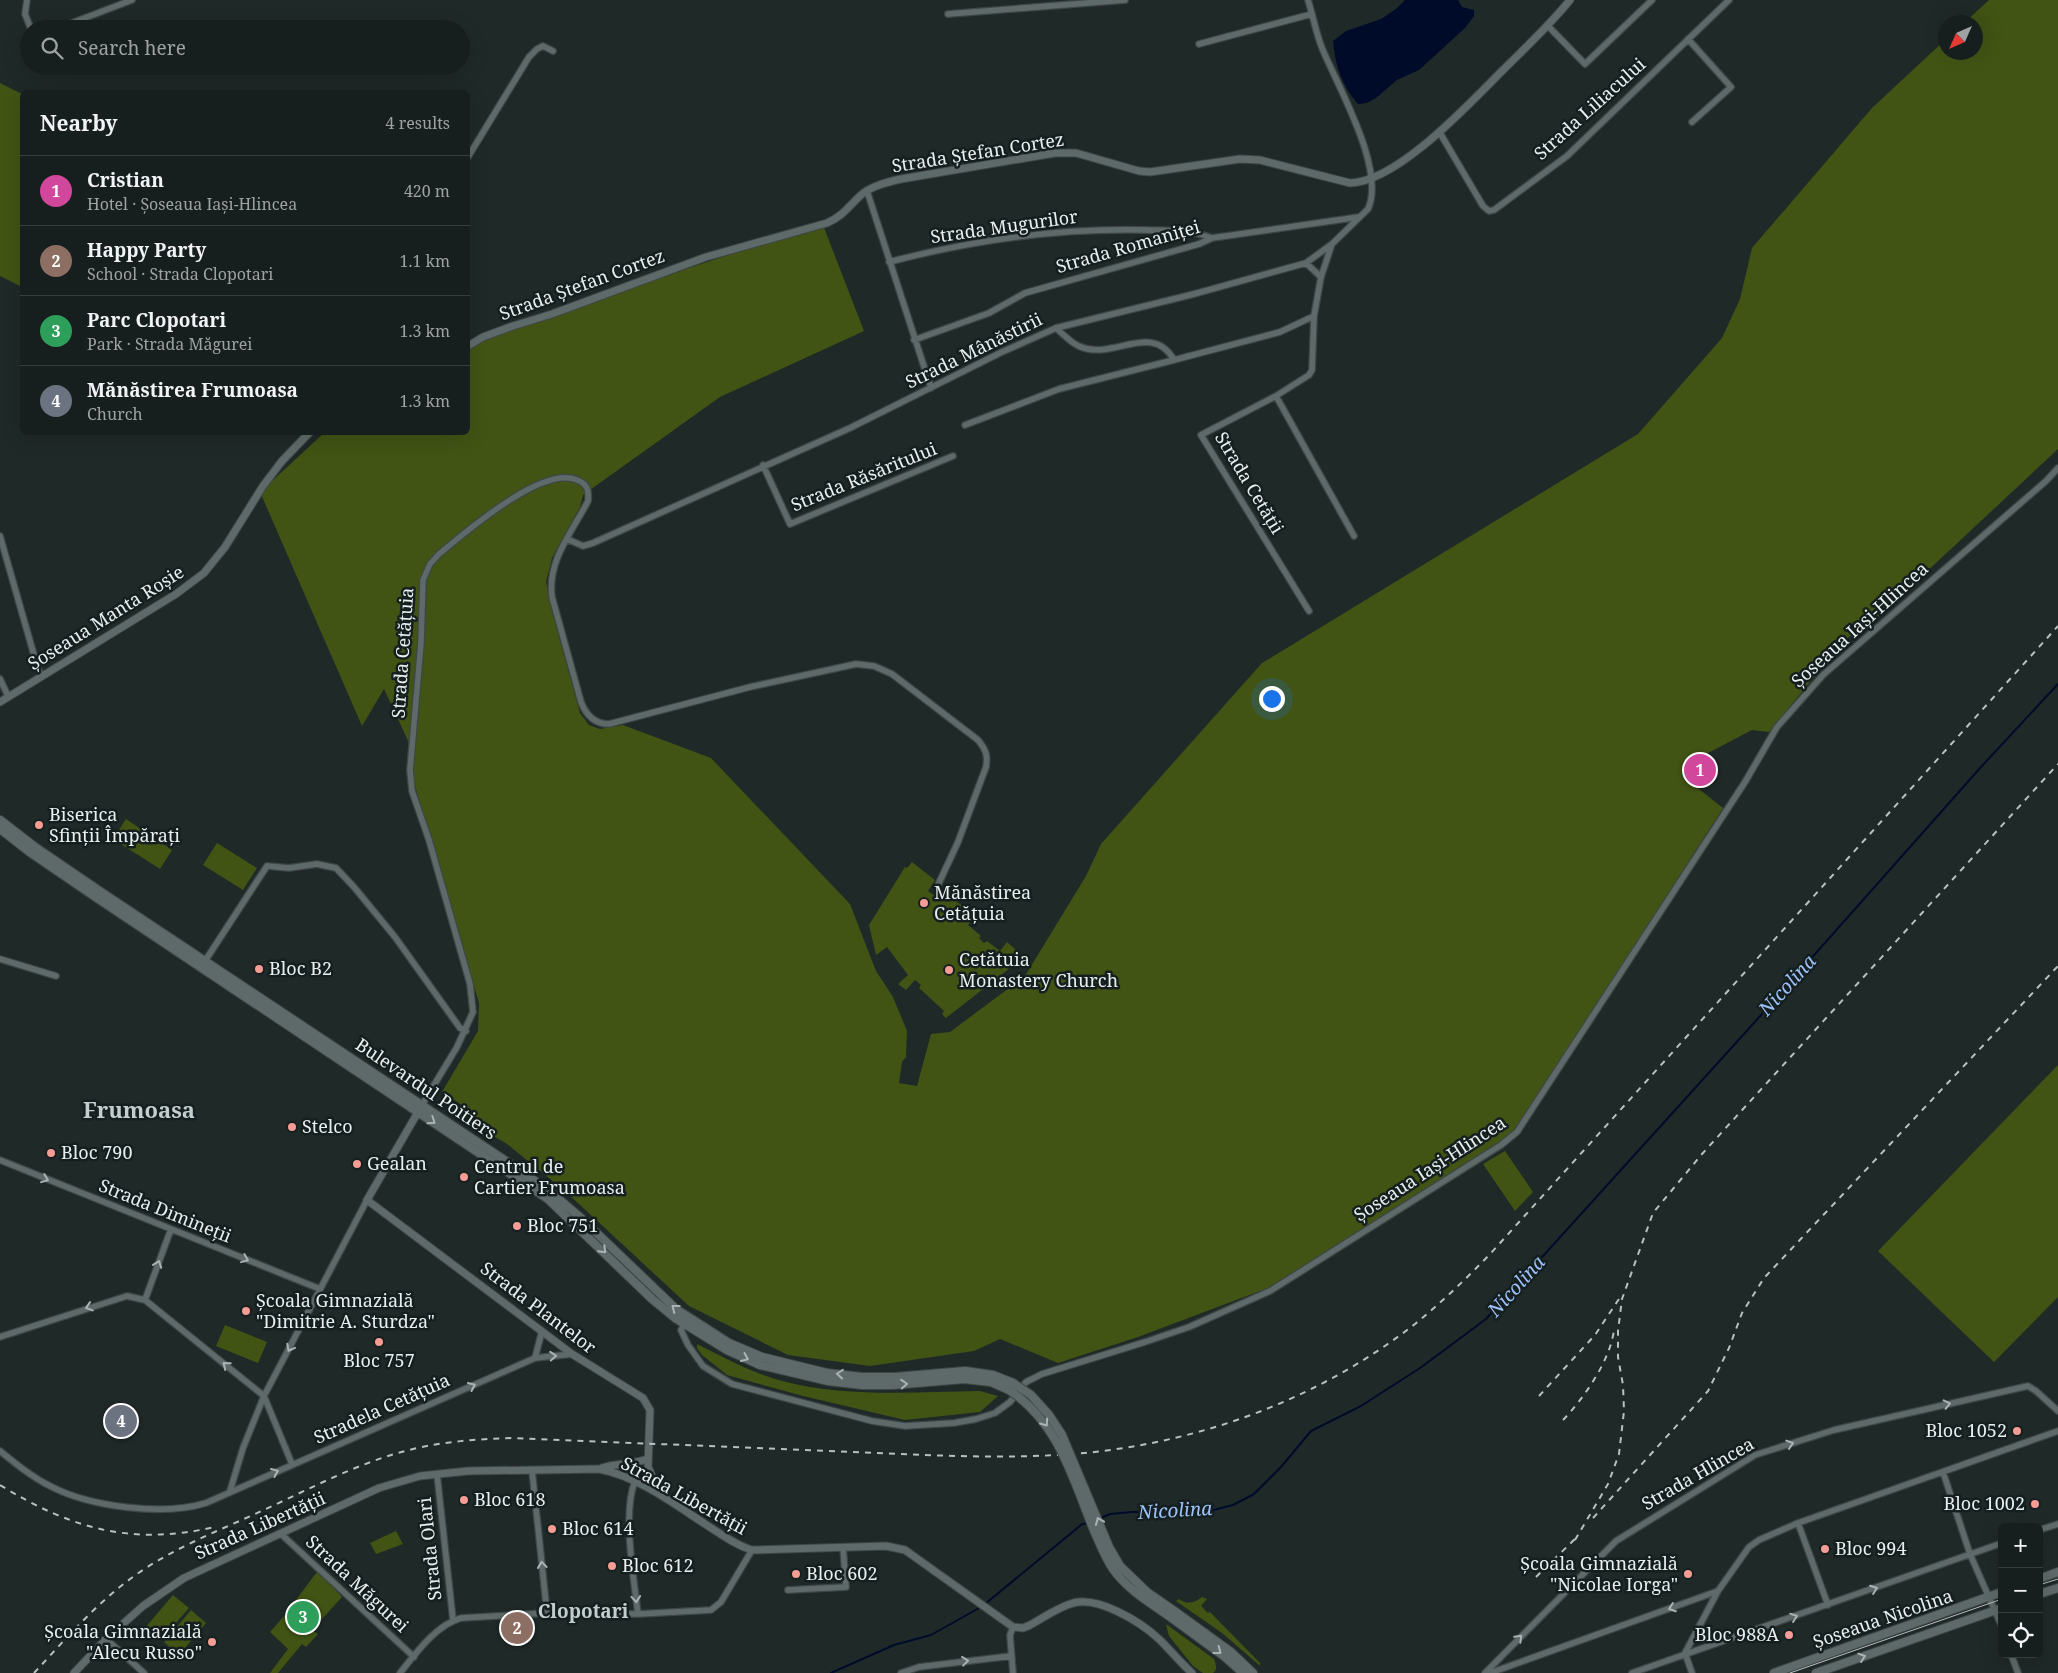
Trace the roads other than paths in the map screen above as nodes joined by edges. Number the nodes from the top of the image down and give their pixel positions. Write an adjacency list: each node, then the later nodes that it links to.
1 (27, 0): 10 (street)
2 (132, 0): 11 (street)
3 (1125, 0): 8 (street)
4 (1308, 0): 9 (street, Strada Mânăstirii)
5 (1570, 0): 12 (street, Strada Ștefan Cortez)
6 (1652, 0): 12 (street)
7 (1729, 0): 13 (street, Strada Liliacului)
8 (948, 14)
9 (1312, 14): 14 (street); 19 (street, Strada Mânăstirii)
10 (27, 20)
11 (80, 20)
12 (1548, 26): 17 (street, Strada Ștefan Cortez)
13 (1688, 38): 16 (street); 17 (street, Strada Liliacului)
14 (1199, 44)
15 (552, 51): 18 (street)
16 (1692, 122)
17 (1440, 133): 19 (street, Strada Ștefan Cortez)
18 (470, 154)
19 (1371, 179): 20 (street, Strada Ștefan Cortez); 21 (street, Strada Mânăstirii)
20 (867, 191): 24 (street); 30 (street, Strada Ștefan Cortez)
21 (1359, 218): 22 (street, Strada Romaniței); 23 (street, Strada Mânăstirii)
22 (1212, 238): 24 (street, Strada Mugurilor); 29 (street, Strada Romaniței)
23 (1332, 244): 25 (street, Strada Mânăstirii); 26 (street, Strada Cetății)
24 (889, 262): 29 (street)
25 (1306, 263): 26 (street); 28 (street, Strada Mânăstirii)
26 (1321, 277): 27 (street, Strada Cetății)
27 (1314, 316): 31 (street); 33 (street, Strada Cetății)
28 (1056, 328): 31 (street); 32 (street, Strada Mânăstirii)
29 (914, 340): 32 (street)
30 (470, 345)
31 (1174, 360): 34 (street)
32 (930, 388): 37 (street, Strada Mânăstirii)
33 (1276, 396): 40 (street); 42 (street, Strada Cetății)
34 (965, 425)
35 (307, 435): 43 (street, Șoseaua Manta Roșie)
36 (953, 456): 37 (street, Strada Răsăritului)
37 (763, 465): 41 (street, Strada Mânăstirii)
38 (2058, 468): 60 (street, Șoseaua Iași-Hlincea)
39 (0, 536): 43 (street)
40 (1354, 536)
41 (567, 539): 49 (street, Strada Cetățuia); 53 (street, Strada Cetățuia)
42 (1309, 611)
43 (42, 676): 45 (street, Șoseaua Manta Roșie)
44 (0, 679): 45 (street)
45 (8, 696): 46 (street, Șoseaua Manta Roșie)
46 (0, 702)
47 (0, 820): 51 (main road, Bulevardul Poitiers)
48 (0, 829): 54 (main road, Bulevardul Poitiers)
49 (938, 885)
50 (0, 959): 52 (street)
51 (205, 960): 53 (street); 54 (main road, Bulevardul Poitiers)
52 (56, 976)
53 (466, 1031): 54 (street, Strada Cetățuia)
54 (420, 1108): 56 (street, Strada Cetățuia); 60 (main road, Bulevardul Poitiers)
55 (0, 1160): 57 (street, Strada Dimineții, one-way to 57)
56 (367, 1200): 58 (street, Strada Cetățuia); 61 (street, Strada Plantelor)
57 (171, 1229): 58 (street, Strada Dimineții, one-way to 58); 59 (street, one-way to 57)
58 (320, 1289): 65 (street, Strada Cetățuia, one-way to 65)
59 (145, 1300): 62 (street, one-way to 62); 65 (street, one-way to 59)
60 (687, 1321): 105 (main road, Bulevardul Poitiers, bridge)
61 (542, 1330): 63 (street, Strada Plantelor); 64 (street)
62 (0, 1337)
63 (572, 1354): 64 (street, Stradela Cetățuia, one-way to 63); 69 (street, Strada Plantelor)
64 (535, 1358): 70 (street, Stradela Cetățuia, one-way to 64)
65 (264, 1396): 70 (street); 76 (street, Strada Cetățuia)
66 (2058, 1412): 114 (street, Strada Hlincea, one-way to 66)
67 (2058, 1431): 73 (street)
68 (0, 1451): 76 (street, Stradela Cetățuia)
69 (647, 1459): 71 (street); 77 (street, Strada Plantelor)
70 (292, 1464): 76 (street, Stradela Cetățuia, one-way to 70)
71 (599, 1469): 72 (street, Strada Libertății); 75 (street, Strada Libertății)
72 (532, 1470): 74 (street, Strada Libertății); 96 (street, one-way to 72)
73 (1943, 1472): 78 (street); 85 (street)
74 (437, 1474): 81 (street, Strada Libertății); 98 (street, Strada Olari)
75 (635, 1481): 77 (street, Strada Libertății); 97 (street, one-way to 97)
76 (230, 1491)
77 (667, 1500): 84 (street, Strada Libertății)
78 (1798, 1524): 90 (street); 94 (street)
79 (2058, 1524): 80 (street)
80 (2043, 1529)
81 (281, 1534): 100 (street, Strada Libertății); 102 (street, Strada Măgurei)
82 (1998, 1544): 85 (street)
83 (843, 1547): 84 (street, Strada Libertății); 89 (street); 99 (street, Strada Libertății)
84 (752, 1550): 97 (street)
85 (1970, 1554): 93 (street); 94 (street, one-way to 85)
86 (2058, 1572): 87 (main road)
87 (2043, 1578)
88 (2058, 1588): 92 (main road)
89 (788, 1590)
90 (1718, 1592): 101 (street); 115 (street, one-way to 115)
91 (1998, 1593): 93 (main road, Șoseaua Nicolina)
92 (2043, 1593)
93 (1988, 1597): 95 (street); 118 (main road, Șoseaua Nicolina)
94 (1828, 1605): 101 (street, one-way to 94)
95 (1998, 1609): 119 (main road, Șoseaua Nicolina, one-way to 95)
96 (547, 1613): 97 (street); 98 (street)
97 (638, 1614)
98 (452, 1620): 102 (street)
99 (1014, 1627): 103 (street); 112 (street)
100 (106, 1639): 107 (street, Strada Libertății); 108 (street)
101 (1685, 1654): 116 (street); 117 (street)
102 (414, 1656): 109 (street)
103 (1011, 1656): 106 (street, one-way to 103); 111 (street)
104 (2012, 1658): 120 (street)
105 (1239, 1669): 113 (main road, Bulevardul Poitiers)
106 (919, 1670): 110 (street)
107 (74, 1673)
108 (144, 1673)
109 (400, 1673)
110 (901, 1673)
111 (1013, 1673)
112 (1192, 1673)
113 (1253, 1673)
114 (1485, 1673)
115 (1490, 1673)
116 (1632, 1673)
117 (1692, 1673)
118 (1774, 1673)
119 (1816, 1673)
120 (2018, 1673)

